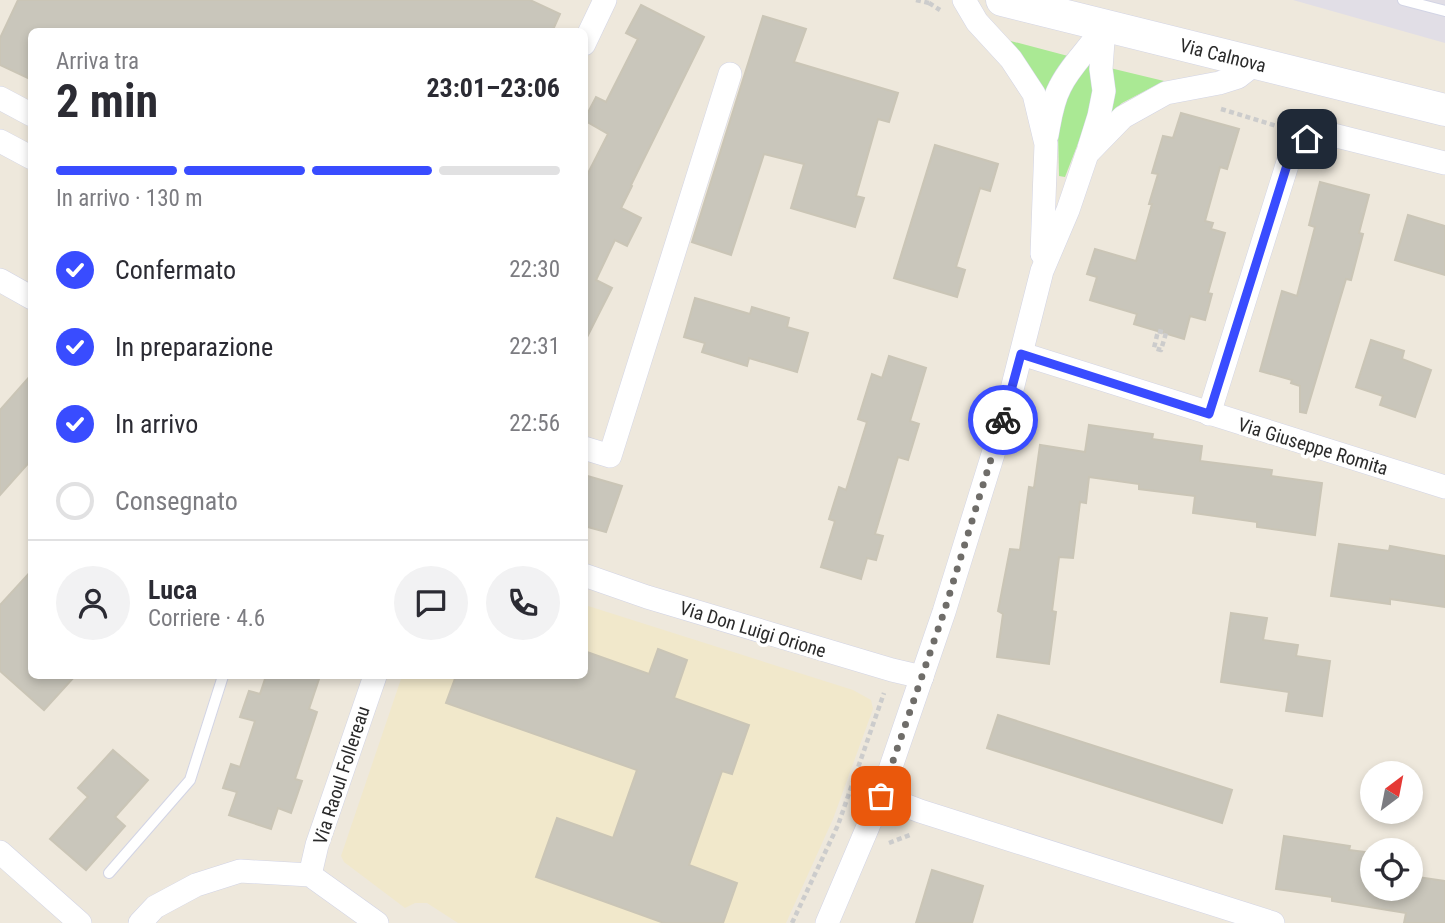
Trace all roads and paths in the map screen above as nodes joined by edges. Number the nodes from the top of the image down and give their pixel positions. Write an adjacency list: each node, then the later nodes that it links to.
1 (605, 0): 8 (street)
2 (1002, 0): 7 (main road, Via Calnova)
3 (1403, 0): 6 (lane)
4 (929, 3): 5 (path)
5 (955, 7): 17 (street)
6 (1445, 11)
7 (1104, 24): 9 (main road, Via Calnova); 17 (street); 18 (street)
8 (588, 36)
9 (1256, 63): 13 (main road, Via Calnova); 18 (street)
10 (730, 74): 26 (street)
11 (0, 99): 14 (street)
12 (1216, 108): 15 (path)
13 (1445, 110)
14 (28, 113)
15 (1282, 128)
16 (0, 141): 19 (street)
17 (1046, 144): 21 (street)
18 (1087, 154): 21 (street)
19 (28, 156)
20 (1445, 163): 25 (street)
21 (1042, 271): 24 (street)
22 (0, 280): 23 (street)
23 (28, 296)
24 (1021, 354): 25 (street, Via Giuseppe Romita); 30 (street)
25 (1209, 414): 27 (street, Via Giuseppe Romita)
26 (588, 449)
27 (1445, 487)
28 (588, 576): 29 (street, Via Don Luigi Orione)
29 (892, 670): 30 (street, Via Don Luigi Orione); 42 (path)
30 (922, 677): 33 (street)
31 (222, 679): 37 (lane)
32 (373, 679): 38 (street, Via Raoul Follereau)
33 (881, 796): 43 (street); 44 (street)
34 (913, 834): 35 (path)
35 (881, 848)
36 (0, 852): 39 (street)
37 (109, 873)
38 (310, 875): 40 (street); 41 (street)
39 (80, 923)
40 (140, 923)
41 (377, 923)
42 (792, 923)
43 (827, 923)
44 (1273, 923)

